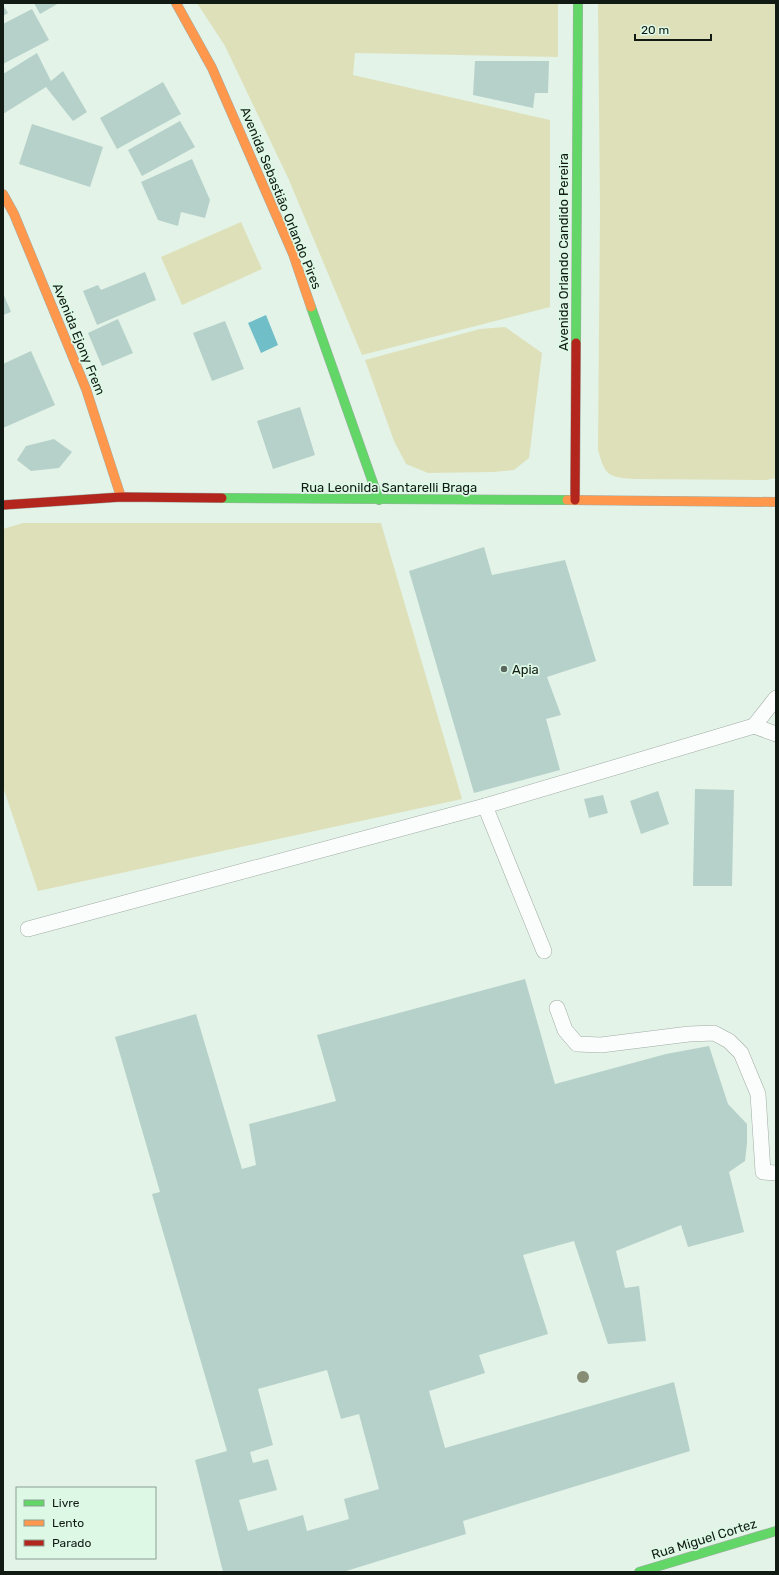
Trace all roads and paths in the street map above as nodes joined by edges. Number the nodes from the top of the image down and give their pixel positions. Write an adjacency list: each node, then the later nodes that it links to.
1 (176, 3): 5 (street, Avenida Sebastião Orlando Pires)
2 (578, 3): 6 (street, Avenida Orlando Candido Pereira)
3 (3, 194): 4 (street, Avenida Ejony Frem)
4 (121, 497): 5 (street, Rua Leonilda Santarelli Braga); 8 (street, Rua Leonilda Santarelli Braga)
5 (379, 500): 6 (street, Rua Leonilda Santarelli Braga)
6 (575, 500): 7 (street, Rua Leonilda Santarelli Braga)
7 (776, 502)
8 (3, 505)
9 (776, 698): 10 (lane)
10 (754, 726): 11 (lane); 12 (lane)
11 (776, 734)
12 (485, 806): 13 (lane); 14 (lane)
13 (28, 929)
14 (544, 951)
15 (557, 1008): 16 (lane)
16 (776, 1173)
17 (776, 1531): 18 (street, Rua Miguel Cortez)
18 (639, 1572)

